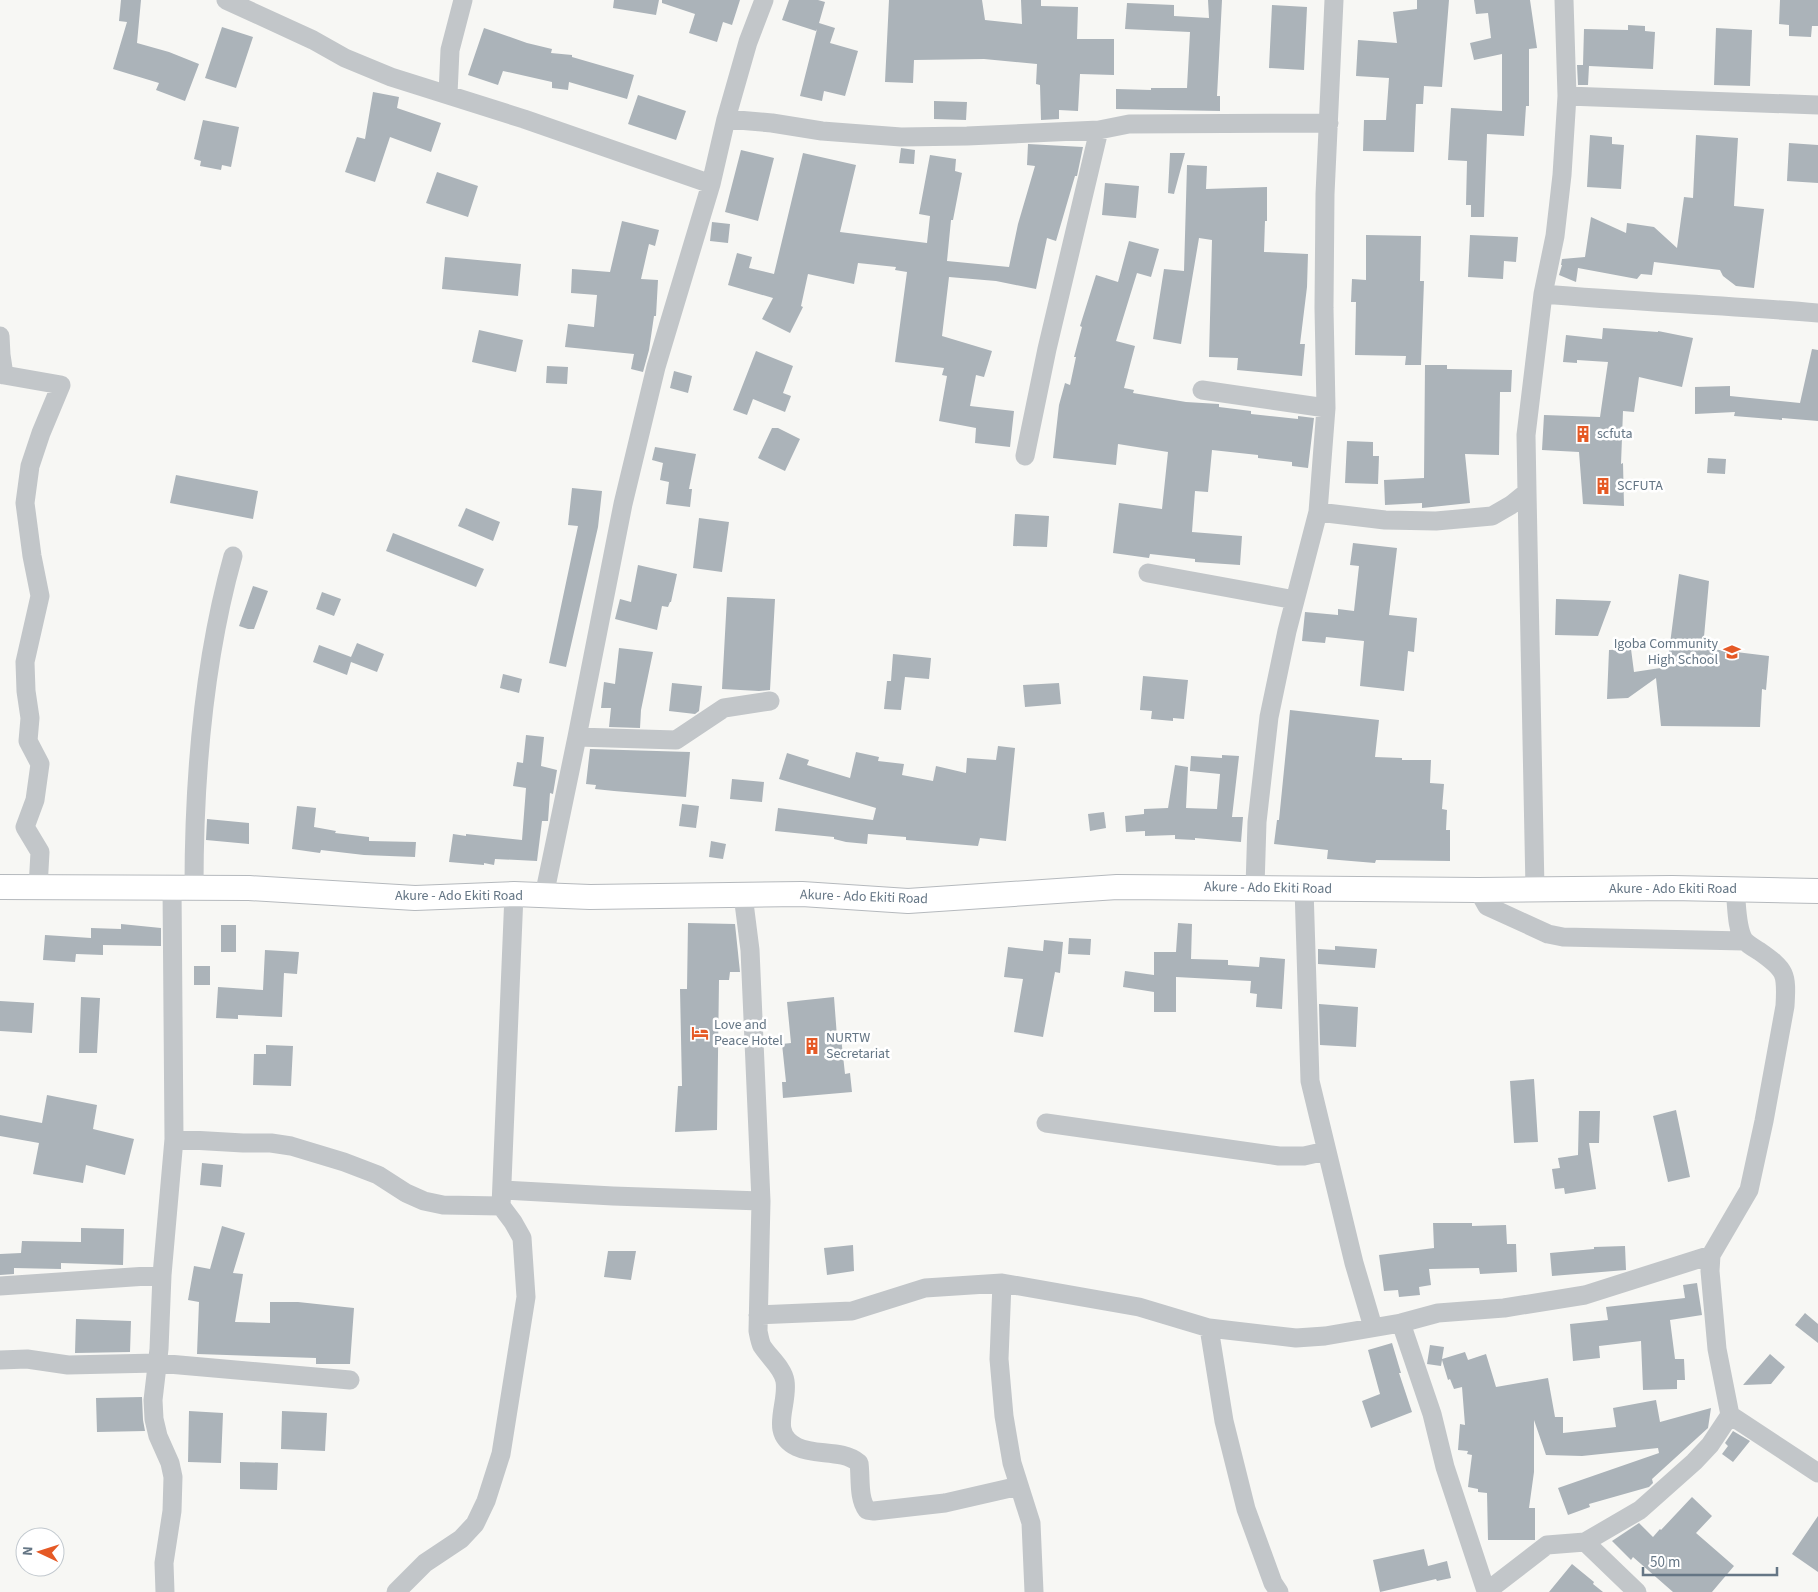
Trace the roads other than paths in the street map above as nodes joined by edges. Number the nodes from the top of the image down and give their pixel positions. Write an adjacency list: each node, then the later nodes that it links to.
1 (226, 0): 6 (street)
2 (463, 0): 6 (street)
3 (764, 0): 9 (street)
4 (1334, 0): 10 (street)
5 (1564, 0): 7 (street)
6 (448, 94): 12 (street)
7 (1568, 96): 8 (street); 13 (street)
8 (1818, 105)
9 (726, 119): 11 (street); 12 (street)
10 (1328, 123): 11 (street); 17 (street)
11 (1099, 130): 18 (street)
12 (711, 184): 25 (street)
13 (1543, 294): 14 (street); 19 (street)
14 (1818, 313)
15 (0, 336): 29 (street)
16 (1202, 390): 17 (street)
17 (1326, 408): 20 (street)
18 (1025, 456)
19 (1527, 492): 20 (street); 31 (street)
20 (1318, 512): 23 (street)
21 (233, 556): 27 (street)
22 (1148, 573): 23 (street)
23 (1296, 600): 28 (street)
24 (770, 702): 25 (street)
25 (577, 737): 37 (street)
26 (0, 887): 29 (main road, Akure - Ado Ekiti Road)
27 (183, 887): 29 (main road, Akure - Ado Ekiti Road); 35 (main road, Akure - Ado Ekiti Road); 40 (street)
28 (1256, 887): 30 (main road, Akure - Ado Ekiti Road); 36 (main road, Akure - Ado Ekiti Road)
29 (38, 888)
30 (1304, 888): 32 (main road, Akure - Ado Ekiti Road); 41 (street)
31 (1536, 889): 32 (main road, Akure - Ado Ekiti Road); 33 (main road, Akure - Ado Ekiti Road)
32 (1478, 890): 38 (street)
33 (1735, 890): 34 (main road, Akure - Ado Ekiti Road); 38 (street)
34 (1818, 891)
35 (514, 894): 37 (main road, Akure - Ado Ekiti Road); 42 (street)
36 (743, 895): 37 (main road, Akure - Ado Ekiti Road); 43 (street)
37 (544, 896)
38 (1744, 940): 44 (street)
39 (1046, 1123): 41 (street)
40 (174, 1139): 42 (street); 45 (street)
41 (1326, 1151): 50 (street)
42 (502, 1198): 43 (street); 60 (street)
43 (761, 1201): 48 (street)
44 (1710, 1255): 49 (street); 55 (street)
45 (162, 1275): 47 (street); 53 (street)
46 (1002, 1283): 48 (street); 51 (street); 57 (street)
47 (0, 1286)
48 (758, 1315): 57 (street)
49 (1401, 1323): 50 (street); 63 (street)
50 (1373, 1327): 51 (street)
51 (1209, 1328): 62 (street)
52 (0, 1360): 53 (street)
53 (157, 1363): 54 (street); 59 (street)
54 (350, 1380)
55 (1730, 1415): 56 (street); 58 (street)
56 (1818, 1473)
57 (1019, 1486): 61 (street)
58 (1585, 1542): 63 (street); 64 (street)
59 (165, 1592)
60 (396, 1592)
61 (1034, 1592)
62 (1279, 1592)
63 (1486, 1592)
64 (1637, 1592)

